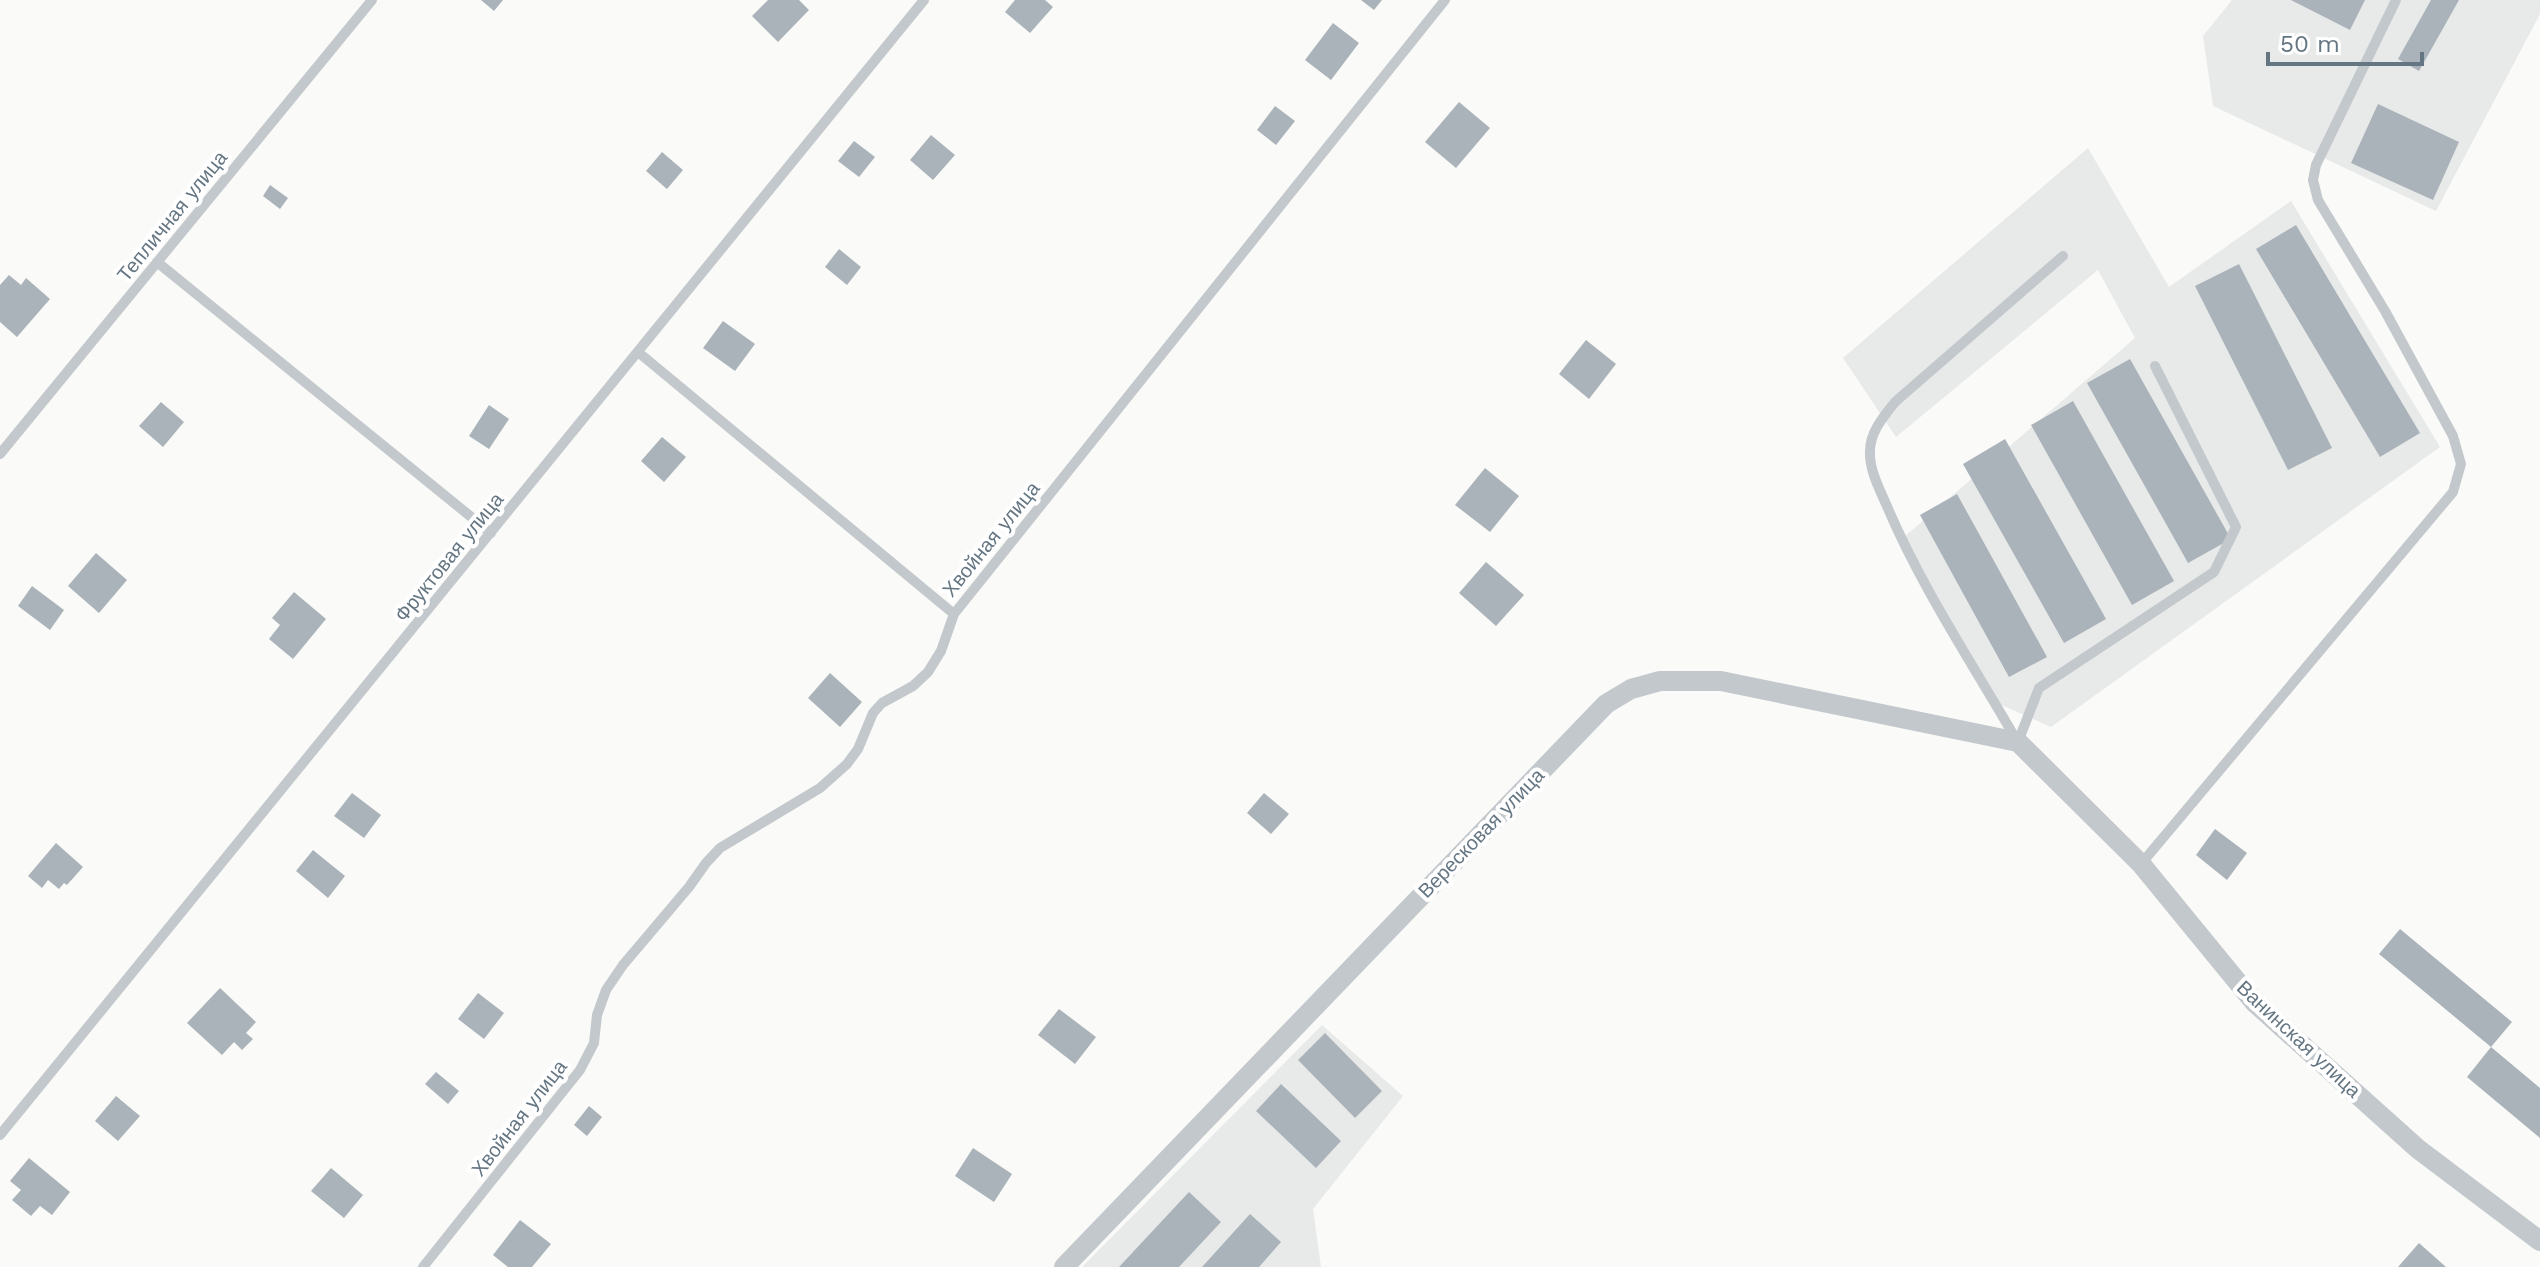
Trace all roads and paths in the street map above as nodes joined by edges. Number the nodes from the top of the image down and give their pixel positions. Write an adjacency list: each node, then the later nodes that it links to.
1 (372, 0): 6 (lane, Тепличная улица)
2 (924, 0): 7 (lane, Фруктовая улица)
3 (1445, 0): 11 (lane, Хвойная улица)
4 (2396, 0): 13 (lane)
5 (2063, 256): 12 (lane)
6 (157, 262): 9 (lane, Тепличная улица); 10 (lane)
7 (638, 352): 10 (lane, Фруктовая улица); 11 (lane)
8 (2155, 366): 12 (lane)
9 (0, 454)
10 (491, 533): 14 (lane, Фруктовая улица)
11 (954, 614): 16 (lane, Хвойная улица)
12 (2018, 742): 13 (street, Ванинская улица); 17 (street, Вересковая улица)
13 (2141, 864): 15 (street, Ванинская улица)
14 (0, 1135)
15 (2540, 1241)
16 (423, 1267)
17 (1064, 1267)

